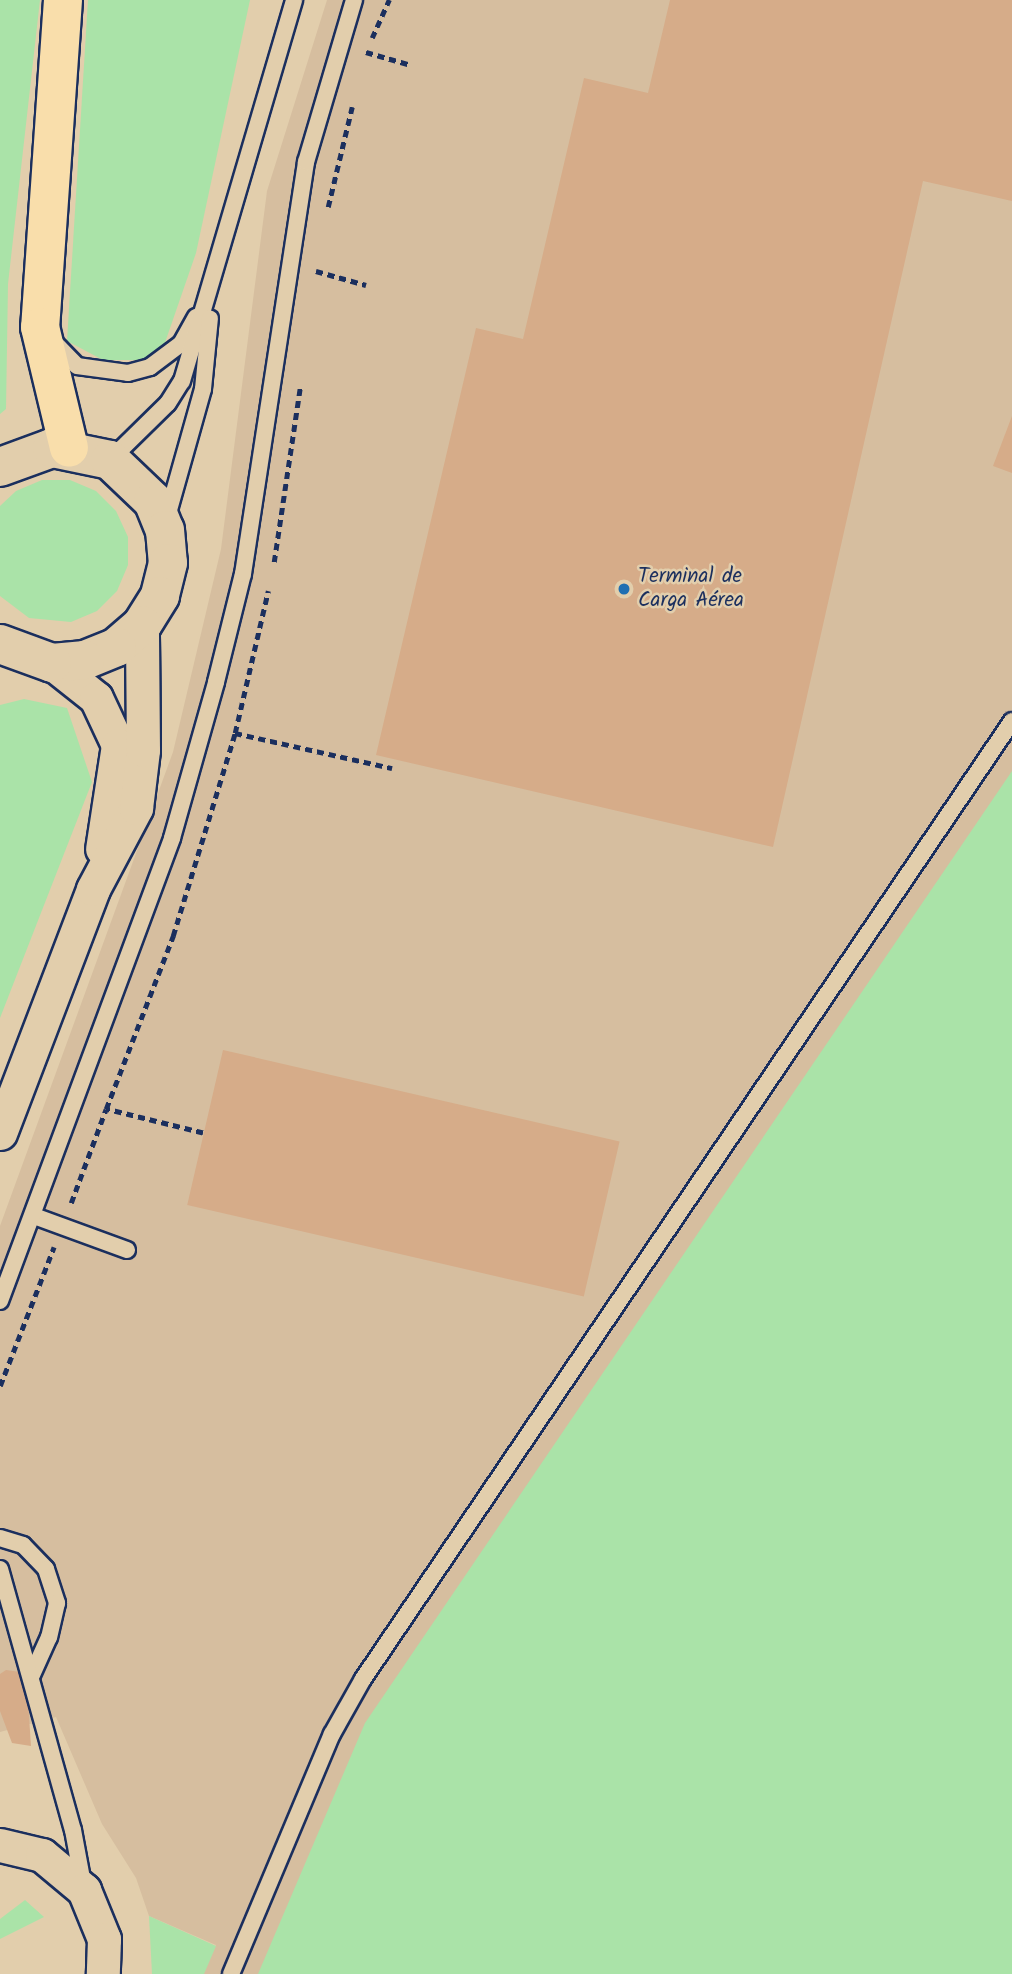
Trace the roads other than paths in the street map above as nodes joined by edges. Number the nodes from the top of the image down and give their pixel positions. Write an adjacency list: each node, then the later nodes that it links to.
1 (63, 0): 5 (main road)
2 (294, 0): 4 (lane)
3 (354, 0): 16 (lane)
4 (212, 287): 5 (lane); 7 (lane); 9 (lane)
5 (40, 327): 6 (main road)
6 (69, 447): 7 (street); 8 (street)
7 (110, 460): 9 (street)
8 (0, 467)
9 (165, 530): 10 (street)
10 (142, 625): 12 (street); 14 (street)
11 (5, 653): 12 (street)
12 (52, 663): 14 (street)
13 (1012, 721): 26 (lane)
14 (93, 889): 15 (street)
15 (0, 1133)
16 (34, 1216): 17 (lane); 18 (lane)
17 (127, 1250)
18 (3, 1294): 19 (lane)
19 (0, 1315)
20 (0, 1538): 22 (lane)
21 (0, 1569): 22 (lane)
22 (31, 1677): 24 (lane)
23 (0, 1845): 24 (street)
24 (84, 1890): 25 (street)
25 (103, 1974)
26 (231, 1974)

